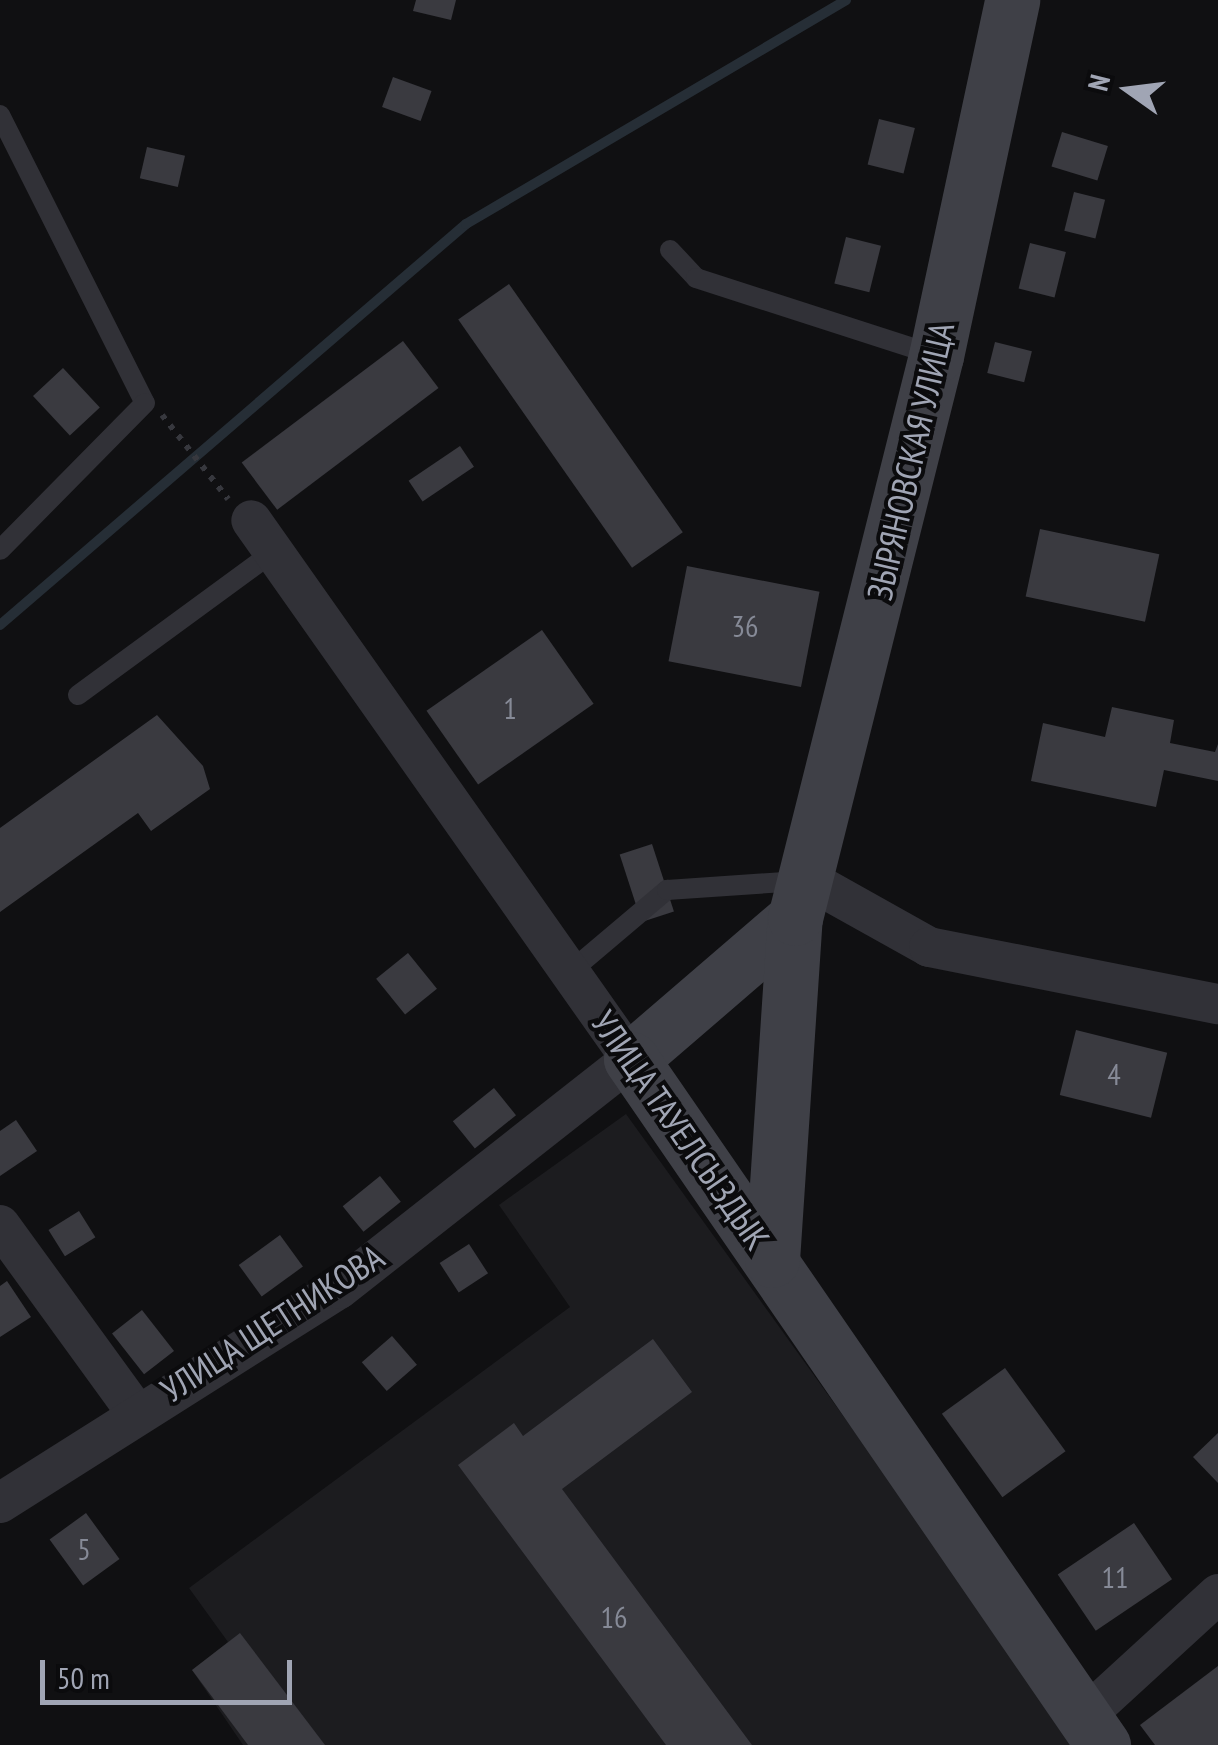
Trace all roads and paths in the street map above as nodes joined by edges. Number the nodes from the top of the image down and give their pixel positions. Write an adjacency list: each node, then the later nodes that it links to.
1 (1018, 5): 4 (street, ЗЫРЯНОВСКАЯ УЛИЦА)
2 (0, 115): 5 (lane)
3 (670, 250): 4 (lane)
4 (936, 356): 10 (street, ЗЫРЯНОВСКАЯ УЛИЦА)
5 (145, 403): 6 (path); 8 (lane)
6 (200, 474)
7 (264, 535): 9 (lane); 11 (street, УЛИЦА ТАУЕЛСЫЗДЫК)
8 (0, 550)
9 (78, 695)
10 (803, 899): 11 (lane); 12 (street); 13 (street); 15 (street, ЗЫРЯНОВСКАЯ УЛИЦА)
11 (571, 971): 13 (street, УЛИЦА ТАУЕЛСЫЗДЫК)
12 (1218, 1004)
13 (631, 1058): 15 (street, УЛИЦА ТАУЕЛСЫЗДЫК); 16 (street, УЛИЦА ЩЕТНИКОВА)
14 (0, 1225): 16 (street)
15 (772, 1260): 19 (street, УЛИЦА ТАУЕЛСЫЗДЫК)
16 (136, 1412): 17 (street, УЛИЦА ЩЕТНИКОВА)
17 (0, 1502)
18 (1218, 1594): 19 (street)
19 (1094, 1731)

